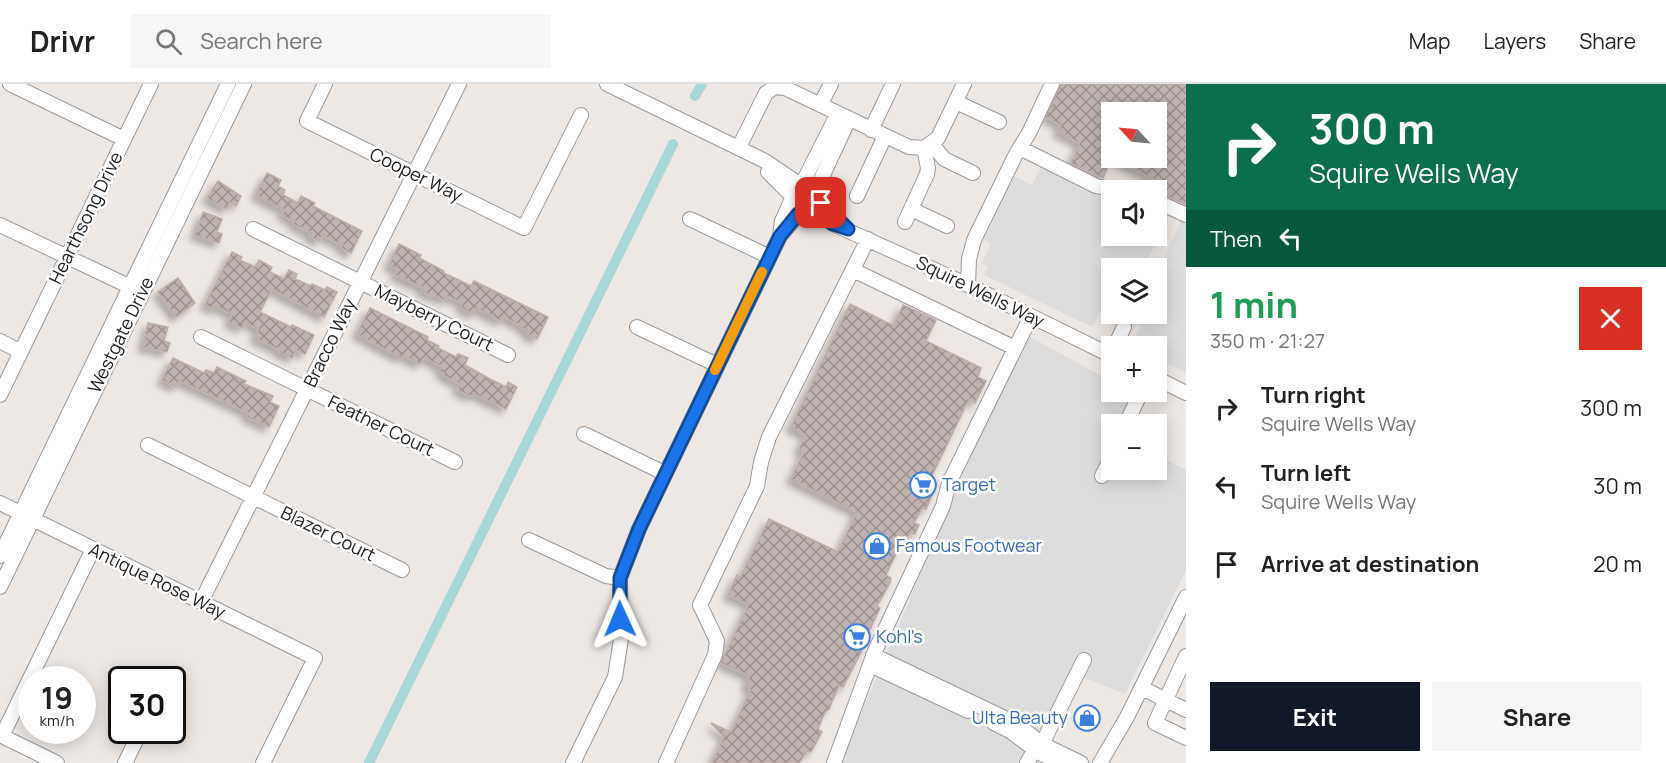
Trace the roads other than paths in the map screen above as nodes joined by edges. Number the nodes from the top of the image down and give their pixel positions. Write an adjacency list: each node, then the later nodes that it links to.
1 (10, 84): 19 (street)
2 (151, 84): 19 (street, Hearthsong Drive)
3 (228, 84): 47 (street, Westgate Drive)
4 (244, 84): 47 (street, Westgate Drive)
5 (325, 84): 25 (street, Cooper Way)
6 (459, 84): 25 (street, Bracco Way)
7 (607, 84): 21 (street)
8 (831, 84): 13 (street)
9 (893, 84): 17 (street)
10 (964, 84): 12 (street)
11 (1052, 84): 22 (street)
12 (956, 102): 16 (street); 20 (street)
13 (820, 105): 15 (street); 21 (street)
14 (581, 115): 25 (street, Cooper Way)
15 (843, 116): 17 (street); 23 (street)
16 (999, 122)
17 (872, 130): 18 (street)
18 (885, 136): 20 (street); 29 (street)
19 (124, 140): 43 (street, Hearthsong Drive)
20 (928, 146): 24 (street); 32 (street)
21 (739, 147): 27 (street)
22 (1020, 148): 26 (street); 46 (street)
23 (826, 151): 27 (street); 28 (street)
24 (973, 173)
25 (413, 174): 45 (street, Bracco Way)
26 (1101, 187)
27 (796, 191): 28 (street); 31 (street); 40 (street)
28 (815, 193): 31 (street); 39 (street, Squire Wells Way)
29 (857, 196)
30 (1167, 206): 33 (street)
31 (806, 209): 39 (street, Squire Wells Way); 40 (street)
32 (911, 209): 35 (street); 37 (street)
33 (1186, 215)
34 (690, 219): 42 (street)
35 (905, 222)
36 (0, 225): 43 (street)
37 (947, 226)
38 (253, 229): 45 (street, Mayberry Court)
39 (848, 229): 41 (street, Squire Wells Way)
40 (780, 236): 42 (street)
41 (868, 239): 44 (street); 46 (street, Squire Wells Way)
42 (770, 257): 58 (street)
43 (66, 258): 47 (street); 56 (street, Hearthsong Drive)
44 (853, 270): 54 (street); 92 (street)
45 (360, 281): 57 (street, Mayberry Court); 60 (street, Bracco Way)
46 (968, 285): 48 (street, Squire Wells Way)
47 (136, 290): 69 (street, Westgate Drive)
48 (1031, 316): 54 (street); 55 (street, Squire Wells Way)
49 (637, 327): 58 (street)
50 (1124, 327): 51 (street)
51 (1120, 336)
52 (201, 337): 60 (street, Feather Court)
53 (0, 341): 56 (street)
54 (1016, 348): 79 (street)
55 (1101, 348)
56 (21, 351): 62 (street, Hearthsong Drive)
57 (508, 355)
58 (717, 365): 66 (street)
59 (1167, 384): 61 (street)
60 (307, 389): 65 (street, Feather Court); 67 (street, Bracco Way)
61 (1186, 393)
62 (0, 395)
63 (584, 434): 66 (street)
64 (148, 445): 67 (street, Blazer Court)
65 (455, 462)
66 (664, 472): 74 (street)
67 (254, 497): 73 (street, Blazer Court); 77 (street, Bracco Way)
68 (0, 503): 69 (street, Antique Rose Way)
69 (27, 517): 71 (street, Antique Rose Way); 72 (street, Westgate Drive); 75 (street, Westgate Drive)
70 (529, 540): 74 (street)
71 (93, 549): 77 (street, Antique Rose Way); 88 (street)
72 (0, 556)
73 (402, 570)
74 (620, 578): 91 (street)
75 (0, 587)
76 (1186, 597): 82 (street)
77 (201, 602): 90 (street, Antique Rose Way)
78 (1186, 656): 81 (street)
79 (872, 660): 87 (street); 93 (street)
80 (1084, 660): 87 (street)
81 (1183, 672): 83 (street)
82 (1142, 688): 83 (street); 97 (street)
83 (1165, 700): 84 (street); 85 (street)
84 (1186, 710)
85 (1186, 738)
86 (134, 744): 89 (street)
87 (1038, 747): 94 (street); 95 (street); 96 (street)
88 (57, 763)
89 (125, 763)
90 (263, 763)
91 (573, 763)
92 (666, 763)
93 (834, 763)
94 (1027, 763)
95 (1059, 763)
96 (1081, 763)
97 (1100, 763)

